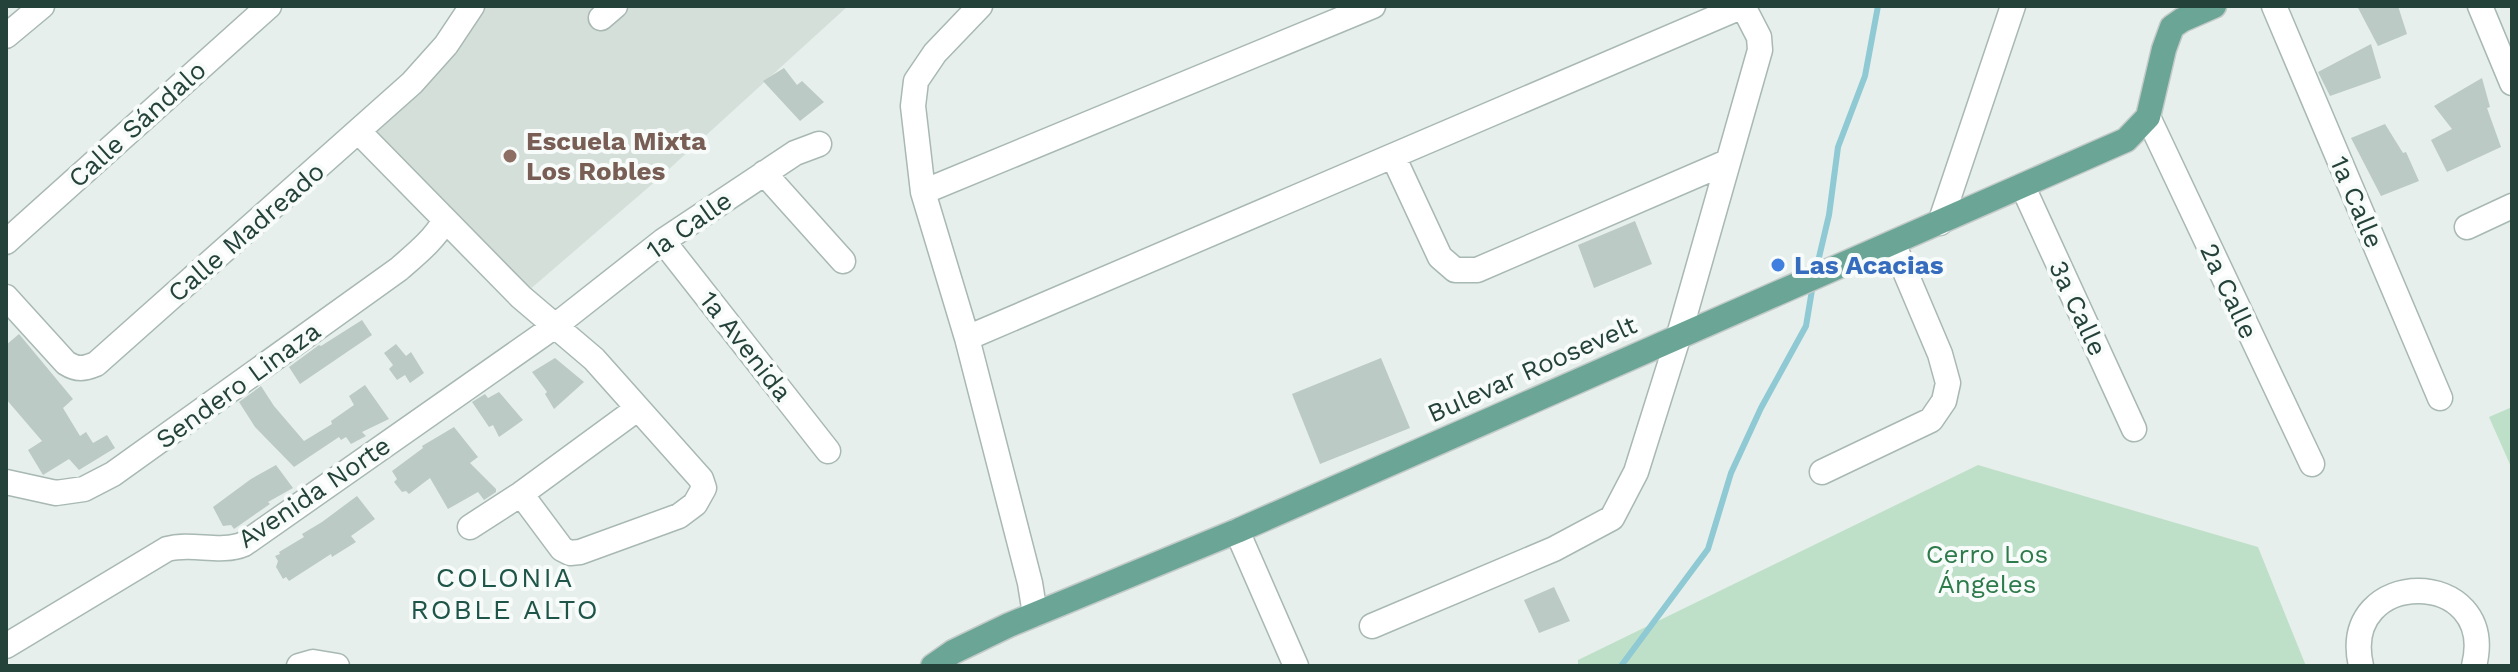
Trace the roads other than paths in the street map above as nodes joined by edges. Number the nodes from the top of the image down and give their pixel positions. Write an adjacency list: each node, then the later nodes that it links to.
1 (42, 6): 11 (street)
2 (269, 6): 26 (street, Calle Sándalo)
3 (472, 6): 14 (street, Calle Madreado)
4 (980, 6): 20 (street)
5 (1373, 6): 20 (street)
6 (2013, 6): 23 (street)
7 (2214, 6): 10 (main road)
8 (2274, 6): 33 (street, 1a Calle)
9 (2480, 6): 12 (street)
10 (2176, 16): 13 (main road)
11 (6, 36)
12 (2512, 83)
13 (2148, 117): 19 (main road, Bulevar Roosevelt); 37 (street, 2a Calle)
14 (359, 132): 22 (street); 29 (street, Calle Madreado)
15 (819, 144): 18 (street, 1a Calle)
16 (1393, 156): 17 (street); 17 (street); 32 (street)
17 (1727, 162): 31 (street)
18 (764, 173): 25 (street, 1a Calle); 28 (street)
19 (2023, 187): 23 (main road, Bulevar Roosevelt); 35 (street, 3a Calle)
20 (923, 192): 32 (street)
21 (2512, 206): 24 (street)
22 (445, 220): 30 (street); 39 (street, Sendero Linaza)
23 (1940, 223): 27 (main road, Bulevar Roosevelt)
24 (2467, 227)
25 (663, 241): 30 (street, 1a Calle); 36 (street, 1a Avenida)
26 (6, 242)
27 (1893, 243): 31 (main road, Bulevar Roosevelt); 38 (street)
28 (843, 261)
29 (6, 297)
30 (560, 322): 34 (street); 45 (street, Avenida Norte)
31 (1679, 335): 42 (main road, Bulevar Roosevelt); 44 (street)
32 (967, 338): 43 (street)
33 (2440, 398)
34 (637, 409): 40 (street); 40 (street)
35 (2134, 429)
36 (828, 451)
37 (2312, 464)
38 (1822, 472)
39 (6, 482)
40 (521, 494): 41 (street)
41 (470, 527)
42 (1237, 531): 43 (main road, Bulevar Roosevelt); 49 (street)
43 (1035, 614): 48 (main road, Bulevar Roosevelt)
44 (1372, 626)
45 (6, 646)
46 (299, 666): 47 (street)
47 (337, 666)
48 (933, 666)
49 (1296, 666)
50 (2361, 666): 51 (street)
51 (2474, 666)

